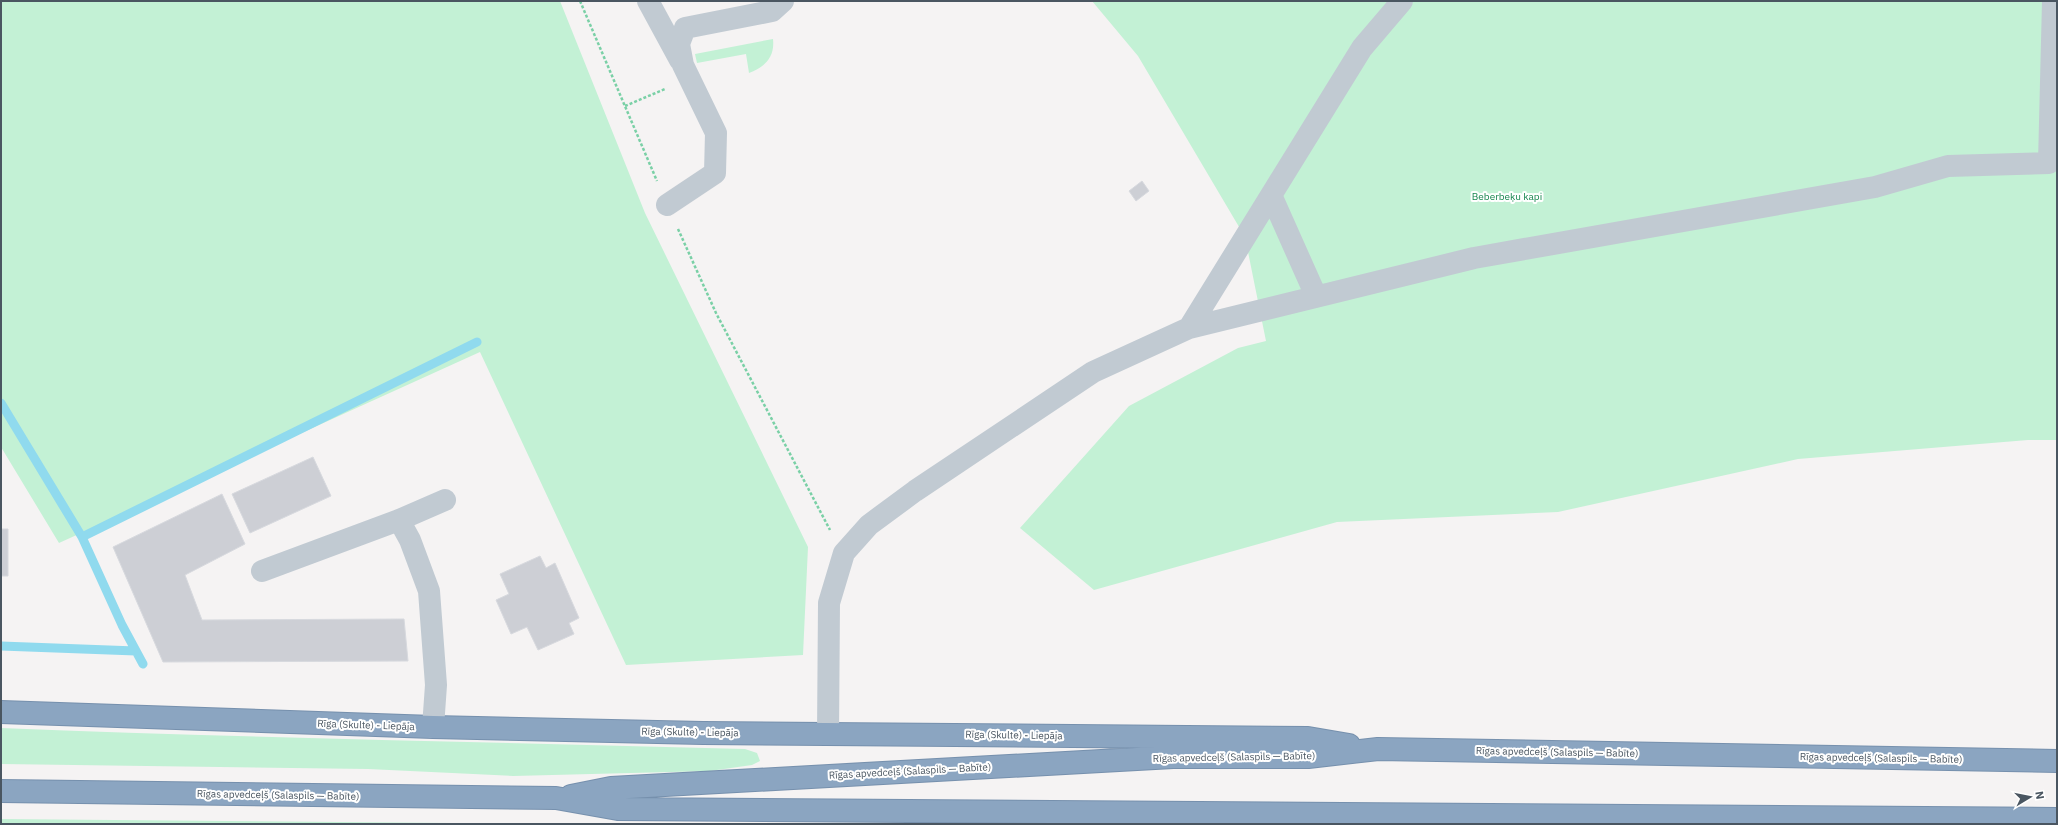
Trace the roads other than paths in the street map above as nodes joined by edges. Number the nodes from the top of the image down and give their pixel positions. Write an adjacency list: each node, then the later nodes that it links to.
1 (648, 1): 5 (street)
2 (783, 1): 5 (street)
3 (1402, 1): 6 (street)
4 (2053, 1): 8 (street)
5 (687, 72): 7 (street)
6 (1271, 195): 8 (street); 9 (street)
7 (667, 205)
8 (1316, 296): 9 (street)
9 (1189, 328): 15 (street)
10 (445, 500): 11 (street)
11 (399, 520): 12 (street); 14 (street)
12 (262, 571)
13 (1, 712): 14 (highway, Rīga (Skulte) - Liepāja)
14 (433, 727): 15 (highway, Rīga (Skulte) - Liepāja)
15 (828, 734): 16 (highway, Rīga (Skulte) - Liepāja)
16 (1378, 749): 17 (highway, Rīgas apvedceļš (Salaspils — Babīte)); 19 (highway, Rīgas apvedceļš (Salaspils — Babīte))
17 (2057, 761)
18 (1, 791): 19 (highway, Rīgas apvedceļš (Salaspils — Babīte))
19 (556, 798): 20 (highway, Rīgas apvedceļš (Salaspils — Babīte))
20 (1701, 816): 21 (highway, Rīgas apvedceļš (Salaspils — Babīte)); 22 (highway)
21 (2057, 820)
22 (1635, 824)

